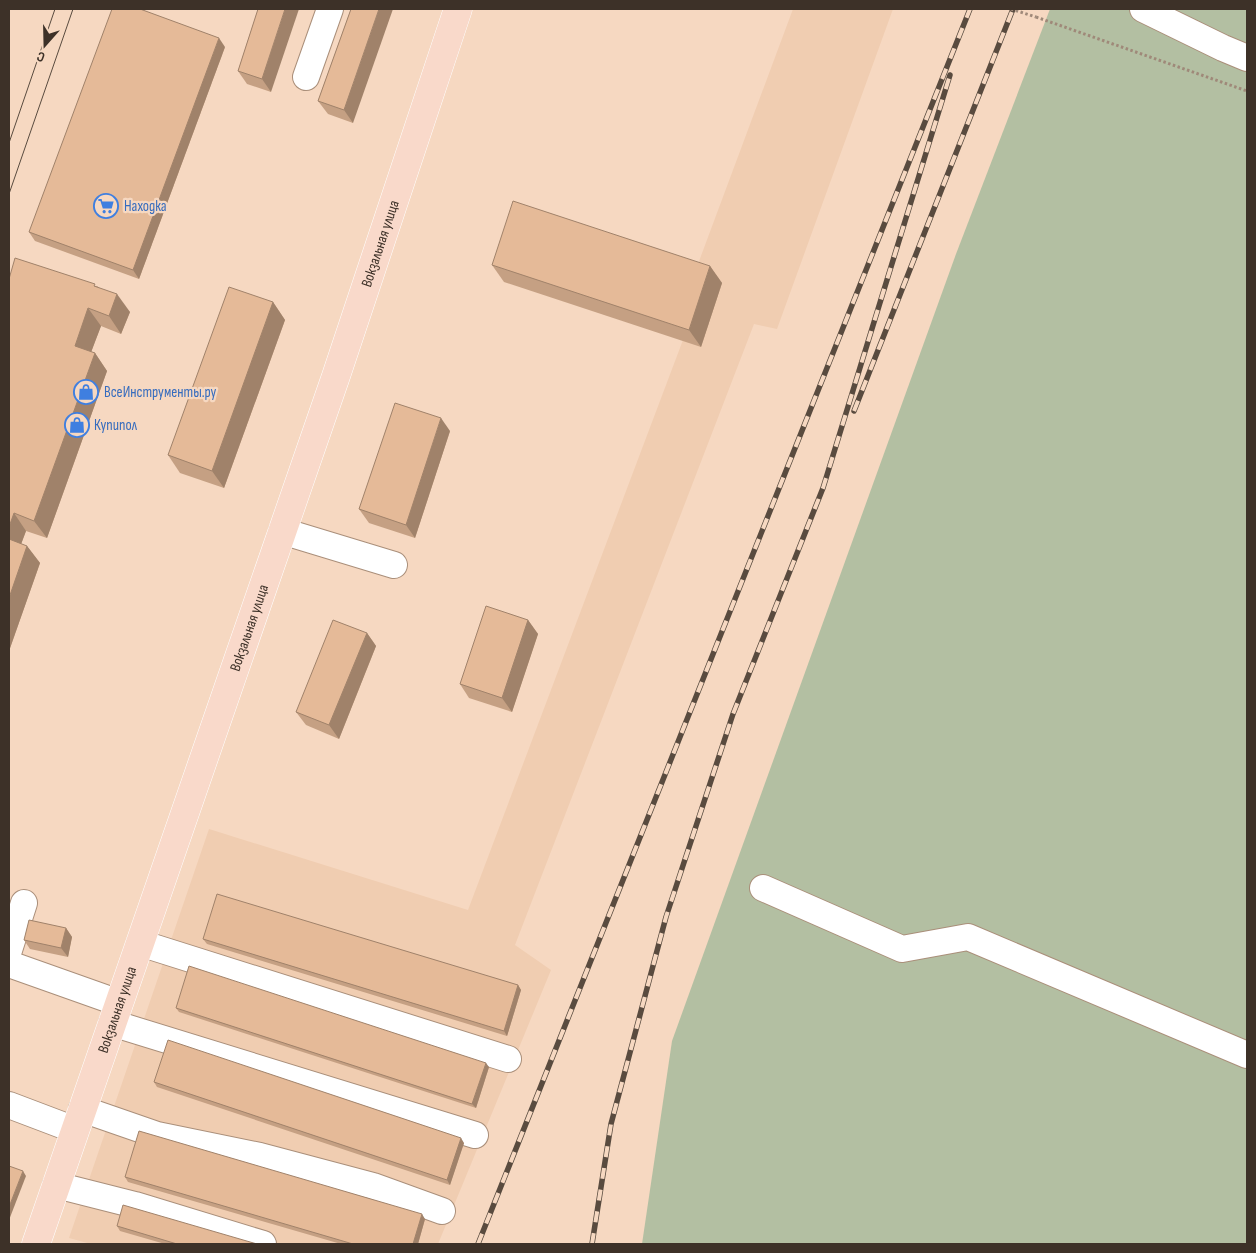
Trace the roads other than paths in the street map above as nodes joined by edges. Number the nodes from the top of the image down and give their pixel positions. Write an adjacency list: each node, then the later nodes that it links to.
1 (330, 9): 5 (street)
2 (458, 9): 6 (main road, Вокзальная улица)
3 (1143, 9): 4 (street)
4 (1247, 58)
5 (306, 77)
6 (282, 531): 7 (street); 10 (main road, Вокзальная улица)
7 (394, 565)
8 (762, 888): 14 (street)
9 (24, 903): 11 (street)
10 (140, 943): 13 (main road, Вокзальная улица); 15 (street)
11 (9, 950)
12 (9, 964): 13 (street)
13 (116, 1013): 17 (main road, Вокзальная улица); 18 (street)
14 (1247, 1055)
15 (508, 1059)
16 (9, 1105): 17 (street)
17 (79, 1120): 19 (main road, Вокзальная улица); 20 (street)
18 (475, 1136)
19 (56, 1185): 21 (main road, Вокзальная улица); 22 (street)
20 (442, 1211)
21 (36, 1244)
22 (263, 1244)

